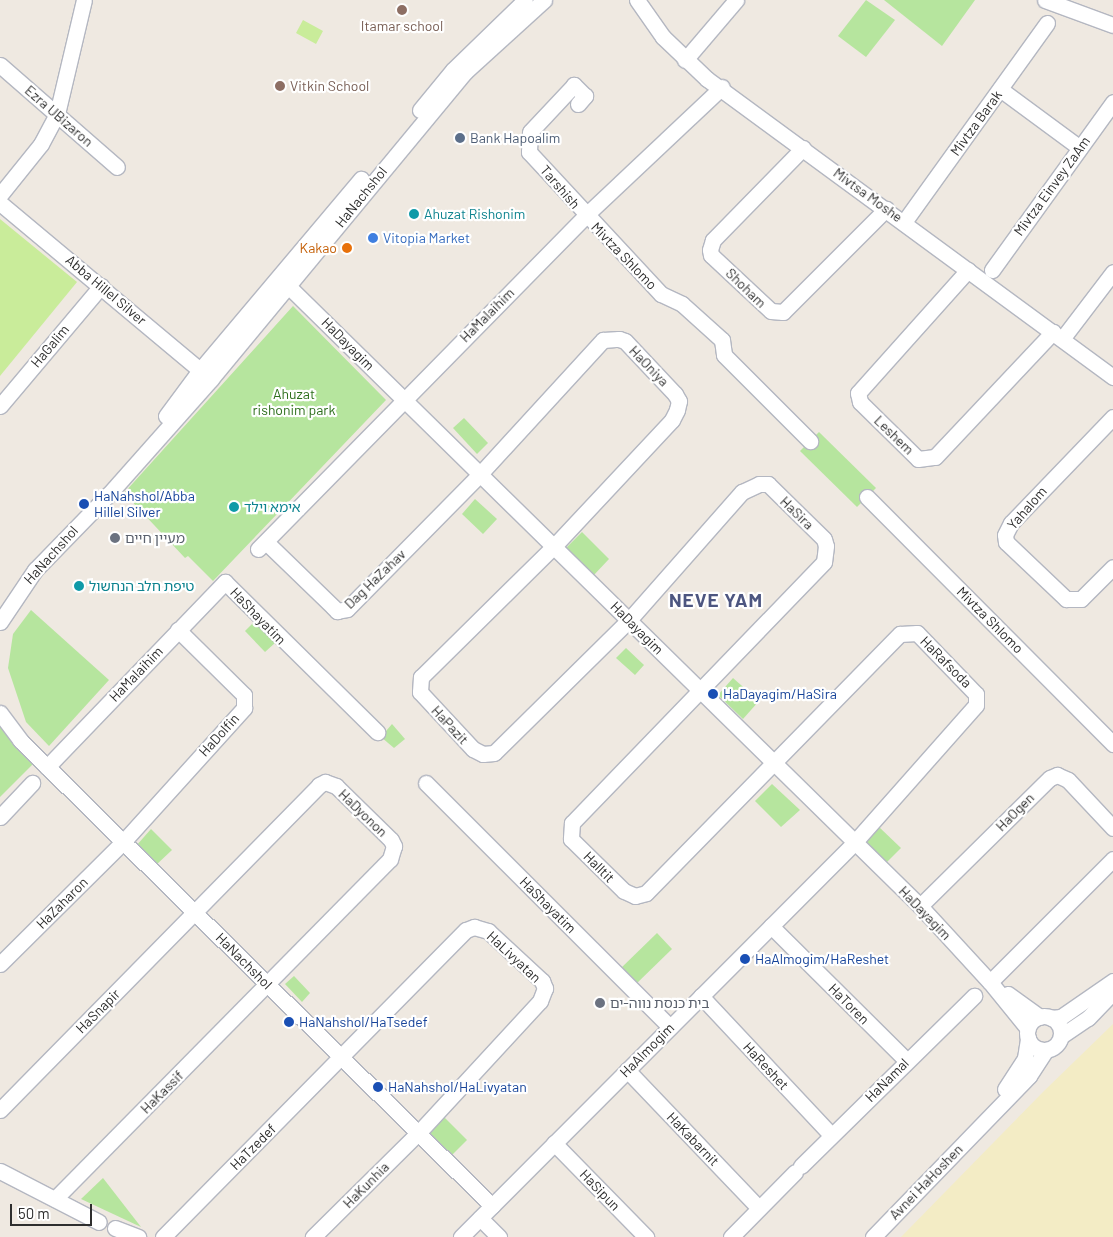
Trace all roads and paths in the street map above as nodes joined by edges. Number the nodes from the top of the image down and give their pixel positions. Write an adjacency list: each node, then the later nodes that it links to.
1 (84, 0): 15 (street)
2 (525, 0): 27 (street, HaNachshol)
3 (544, 0): 27 (street, HaNachshol)
4 (637, 0): 9 (street, Mivtsa Moshe)
5 (736, 0): 9 (street)
6 (1045, 0): 8 (street)
7 (1047, 23): 12 (street, Mivtza Barak)
8 (1113, 25)
9 (684, 60): 11 (street, Mivtsa Moshe)
10 (0, 65): 15 (street, Ezra UBizaron)
11 (722, 87): 16 (street, Mivtsa Moshe); 22 (street, HaMalaihim)
12 (1000, 89): 17 (street); 23 (street, Mivtza Barak)
13 (1113, 102): 17 (street, Mivtza Einvey ZaAm)
14 (578, 104): 22 (street, Tarshish)
15 (57, 114): 18 (street, Ezra UBizaron); 19 (street)
16 (803, 148): 21 (street, Mivtsa Moshe); 21 (street, Shoham)
17 (1080, 148): 25 (street, Mivtza Einvey ZaAm)
18 (117, 167)
19 (0, 195)
20 (0, 203): 28 (street, Abba Hillel Silver)
21 (886, 209): 23 (street, Mivtsa Moshe)
22 (585, 216): 32 (street, HaMalaihim); 35 (street, Mivtza Shlomo)
23 (904, 222): 24 (street, Mivtsa Moshe)
24 (968, 270): 29 (street, Mivtsa Moshe); 29 (street, Leshem)
25 (992, 270)
26 (1113, 272): 29 (street)
27 (285, 281): 30 (street, HaNachshol); 32 (street, HaDayagim)
28 (101, 286): 30 (street, Abba Hillel Silver); 33 (street, HaGalim)
29 (1057, 336): 31 (street, Mivtsa Moshe)
30 (205, 374): 43 (street, HaNachshol)
31 (1113, 377)
32 (404, 399): 36 (street, HaDayagim); 38 (street, HaMalaihim)
33 (0, 406)
34 (1113, 417): 40 (street, Yahalom)
35 (810, 441)
36 (480, 474): 38 (street, Dag HaZahav); 39 (street, HaDayagim); 39 (street, HaOniya)
37 (867, 497): 48 (street, Mivtza Shlomo)
38 (262, 546)
39 (554, 546): 42 (street, HaDayagim); 42 (street, HaPazit)
40 (1113, 567)
41 (225, 582): 44 (street, HaMalaihim); 47 (street, HaShayatim)
42 (629, 620): 45 (street, HaDayagim); 45 (street, HaSira)
43 (0, 622)
44 (178, 630): 50 (street, HaMalaihim); 55 (street, HaDolfin)
45 (700, 691): 49 (street, HaDayagim); 49 (street, HaIltit)
46 (0, 713): 50 (street, HaNachshol)
47 (377, 732)
48 (1113, 744)
49 (775, 764): 56 (street, HaDayagim); 56 (street, HaRafsoda)
50 (47, 767): 55 (street, HaNachshol)
51 (426, 782): 69 (street, HaShayatim)
52 (32, 784): 53 (street)
53 (0, 817)
54 (1113, 828): 58 (street, HaOgen)
55 (123, 842): 59 (street, HaNachshol); 61 (street, HaZaharon)
56 (855, 842): 58 (street, HaDayagim); 60 (street, HaAlmogim)
57 (1113, 859): 62 (street)
58 (920, 906): 62 (street, HaDayagim)
59 (196, 913): 64 (street, HaNachshol); 64 (street, HaDyonon); 76 (street, HaSnapir)
60 (771, 926): 66 (street, HaAlmogim); 74 (street, HaToren)
61 (0, 964)
62 (990, 982): 68 (street, HaDayagim); 70 (street, HaDayagim)
63 (1113, 982): 68 (street)
64 (268, 985): 73 (street, HaNachshol); 82 (street, HaKassif)
65 (1113, 991): 71 (street)
66 (702, 996): 69 (street, HaAlmogim); 79 (street, HaReshet)
67 (974, 996): 74 (street, HaNamal)
68 (1045, 1017): 70 (street); 71 (street)
69 (670, 1027): 75 (street, HaAlmogim)
70 (1028, 1034): 72 (street); 77 (street, Avnei HaHoshen)
71 (1061, 1036): 72 (street)
72 (1046, 1050): 77 (street, Avnei HaHoshen)
73 (343, 1058): 78 (street, HaNachshol); 78 (street, HaLivyatan); 89 (street, HaTzedef)
74 (906, 1060): 79 (street, HaNamal)
75 (628, 1070): 80 (street, HaAlmogim); 84 (street, HaKabarnit)
76 (0, 1110)
77 (979, 1128): 95 (street, Avnei HaHoshen)
78 (418, 1132): 83 (street, HaNachshol); 90 (street, HaKunhia)
79 (831, 1136): 84 (street, HaNamal)
80 (554, 1143): 83 (street, HaAlmogim); 93 (street, HaSipun)
81 (0, 1172): 82 (street)
82 (55, 1199): 86 (street)
83 (492, 1206): 85 (street, HaAlmogim)
84 (759, 1208): 94 (street, HaNamal)
85 (480, 1218): 91 (street, HaAlmogim); 92 (street)
86 (100, 1222)
87 (115, 1228): 88 (street)
88 (138, 1237)
89 (163, 1237)
90 (313, 1237)
91 (461, 1237)
92 (499, 1237)
93 (646, 1237)
94 (730, 1237)
95 (872, 1237)

